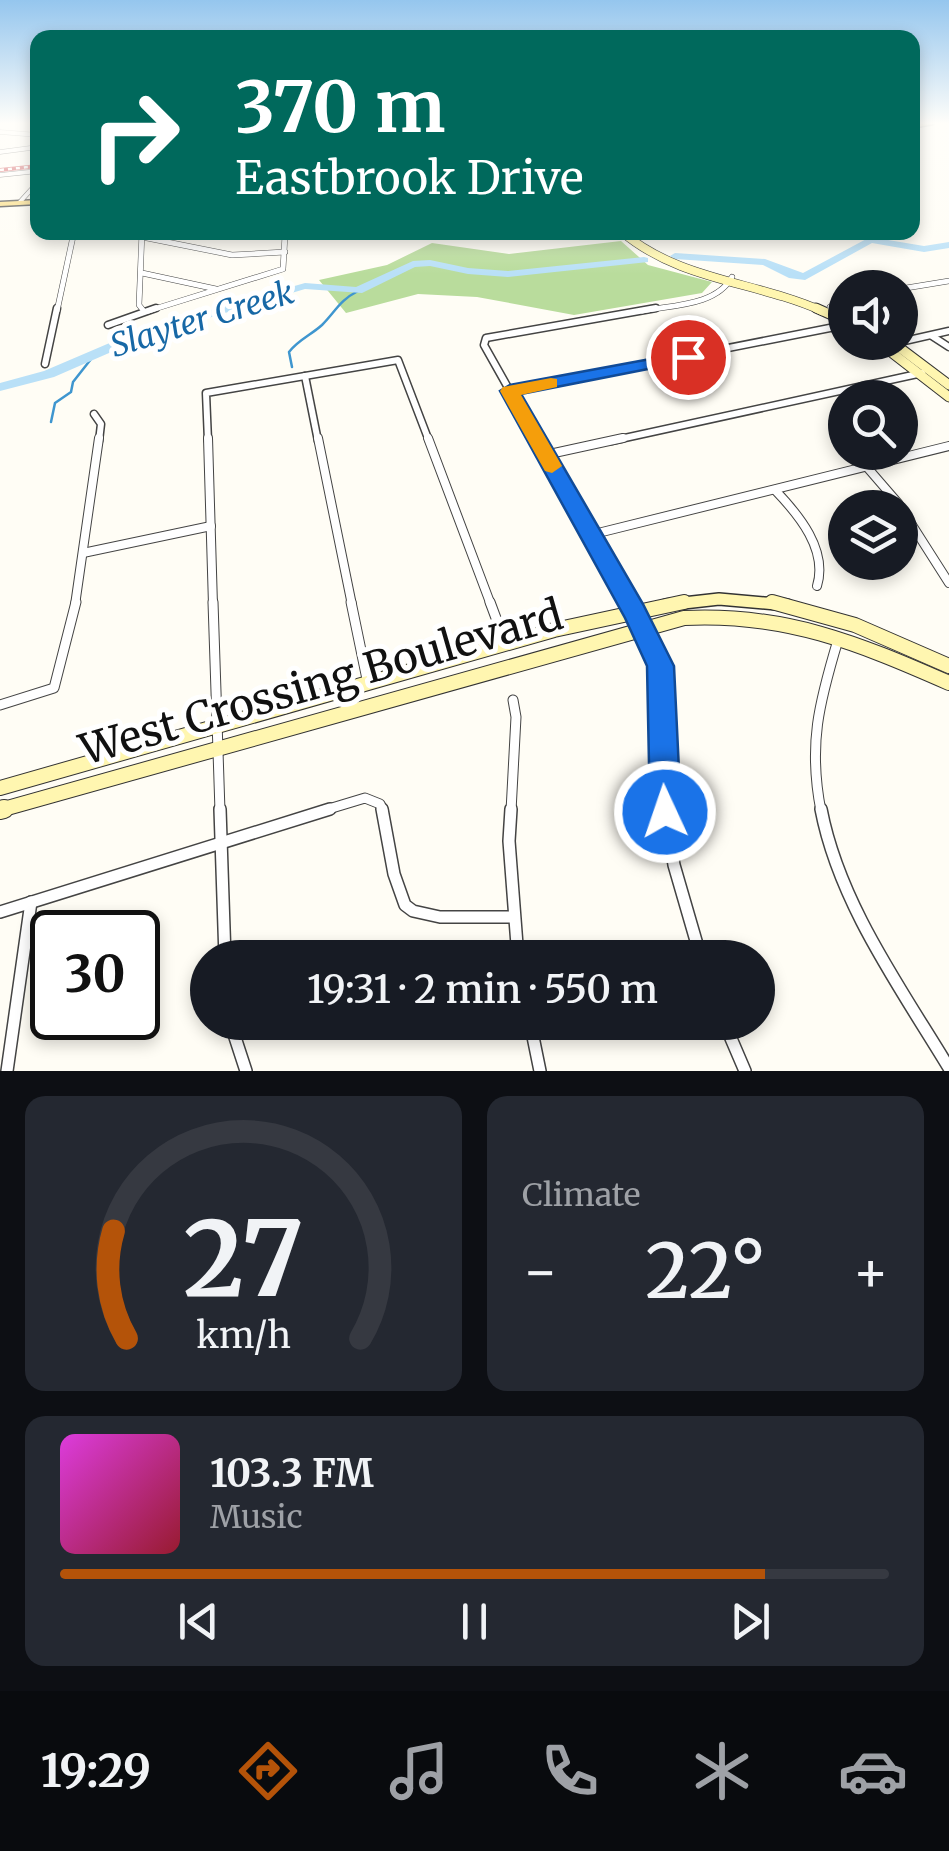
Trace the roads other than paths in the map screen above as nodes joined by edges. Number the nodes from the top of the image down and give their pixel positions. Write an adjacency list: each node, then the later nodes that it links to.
1 (30, 191): 3 (street)
2 (30, 202): 3 (main road)
3 (19, 203): 4 (main road)
4 (0, 204)
5 (72, 240): 27 (street)
6 (142, 240): 11 (street)
7 (166, 240): 10 (street)
8 (283, 240): 10 (street)
9 (630, 240): 12 (street)
10 (286, 252): 15 (street)
11 (142, 273): 15 (street); 17 (street)
12 (731, 280): 16 (street); 18 (street); 32 (street)
13 (949, 281): 14 (street)
14 (918, 287)
15 (220, 290): 17 (street)
16 (828, 306)
17 (143, 310): 20 (street)
18 (828, 313)
19 (828, 324): 32 (street)
20 (108, 325)
21 (949, 331): 22 (street)
22 (931, 335): 23 (street); 24 (street)
23 (918, 338)
24 (949, 348)
25 (906, 360): 29 (street)
26 (915, 360): 28 (street)
27 (44, 364)
28 (931, 371): 29 (street); 31 (street)
29 (919, 374): 33 (street); 37 (street)
30 (305, 376): 41 (street); 49 (street); 52 (street)
31 (949, 385)
32 (510, 391): 37 (street)
33 (949, 397)
34 (94, 414): 43 (street)
35 (949, 446): 36 (street)
36 (918, 453)
37 (546, 455): 42 (street)
38 (851, 470): 40 (street)
39 (869, 470): 44 (street)
40 (775, 490): 42 (street); 45 (street)
41 (211, 526): 43 (street); 55 (street)
42 (590, 535): 46 (street)
43 (83, 553): 54 (street)
44 (949, 583)
45 (817, 586)
46 (634, 612): 47 (street); 49 (street, West Crossing Boulevard); 50 (street, West Crossing Boulevard)
47 (643, 628): 48 (street, West Crossing Boulevard); 56 (street, West Crossing Boulevard); 65 (street)
48 (840, 636): 51 (street, West Crossing Boulevard); 69 (street)
49 (506, 645): 52 (street, West Crossing Boulevard)
50 (949, 666)
51 (949, 683)
52 (368, 684): 55 (street, West Crossing Boulevard)
53 (513, 700): 62 (street)
54 (0, 705)
55 (217, 727): 56 (street); 57 (street, West Crossing Boulevard)
56 (218, 747): 58 (street, West Crossing Boulevard); 59 (street)
57 (0, 788)
58 (0, 810)
59 (220, 842): 60 (street); 62 (street); 63 (street)
60 (32, 902): 61 (street); 70 (street)
61 (0, 912)
62 (513, 916): 64 (street)
63 (223, 940)
64 (516, 940)
65 (696, 940)
66 (236, 1040): 71 (street)
67 (534, 1040): 72 (street)
68 (732, 1040): 73 (street)
69 (949, 1068)
70 (7, 1071)
71 (246, 1071)
72 (540, 1071)
73 (745, 1071)

